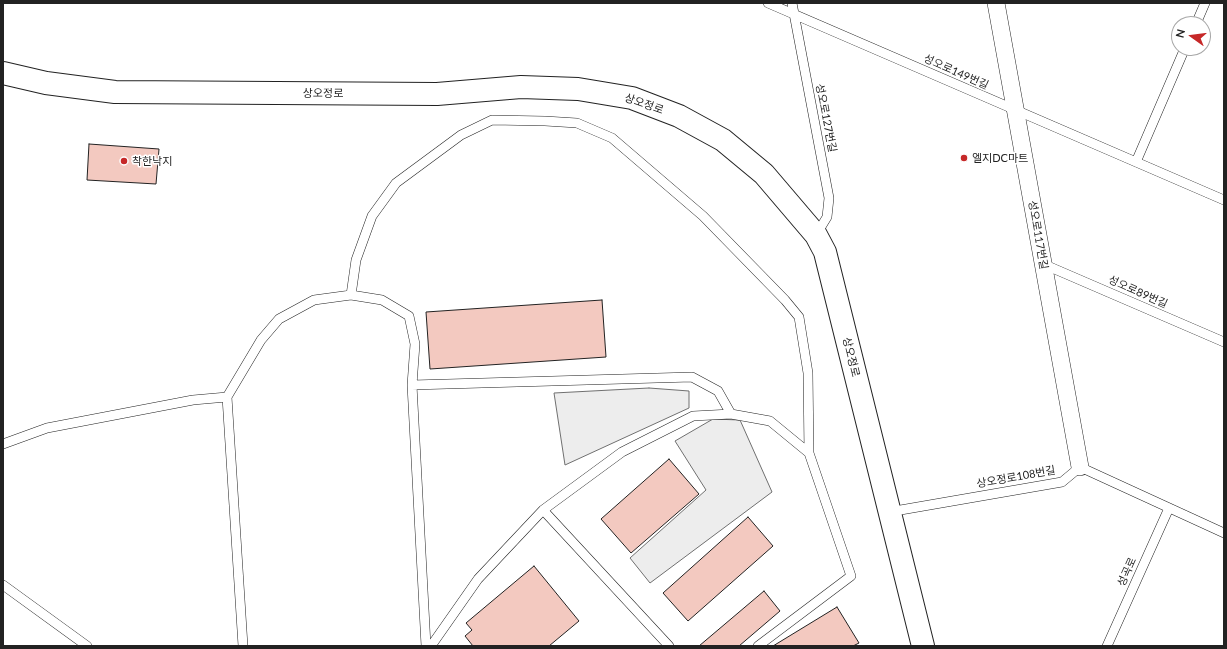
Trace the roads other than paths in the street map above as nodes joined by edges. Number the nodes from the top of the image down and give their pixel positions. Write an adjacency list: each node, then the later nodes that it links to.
1 (768, 3): 5 (lane, 성오로149번길)
2 (792, 3): 5 (lane, 성오로127번길)
3 (996, 3): 9 (street, 성오로117번길)
4 (1205, 3): 6 (lane)
5 (794, 14): 9 (lane, 성오로149번길); 12 (lane, 성오로127번길)
6 (1199, 16)
7 (1182, 56): 10 (lane)
8 (3, 73): 12 (street, 상오정로)
9 (1016, 111): 10 (lane, 성오로149번길); 13 (street, 성오로117번길)
10 (1136, 162): 11 (lane, 성오로149번길)
11 (1224, 200)
12 (816, 235): 24 (street, 상오정로)
13 (1043, 264): 15 (lane, 성오로89번길); 21 (street, 성오로117번길)
14 (351, 295): 16 (lane); 17 (lane); 20 (lane)
15 (1224, 342)
16 (412, 385): 18 (lane); 29 (lane)
17 (227, 397): 19 (lane); 28 (lane)
18 (731, 414): 20 (lane); 23 (lane)
19 (3, 444)
20 (809, 453): 32 (lane)
21 (1080, 467): 22 (lane); 24 (lane, 상오정로108번길)
22 (1169, 508): 25 (lane); 34 (lane, 성곡로)
23 (543, 510): 30 (lane); 31 (lane)
24 (889, 512): 33 (street, 상오정로)
25 (1224, 534)
26 (3, 585): 27 (lane)
27 (86, 646)
28 (243, 646)
29 (426, 646)
30 (431, 646)
31 (670, 646)
32 (758, 646)
33 (922, 646)
34 (1107, 646)

